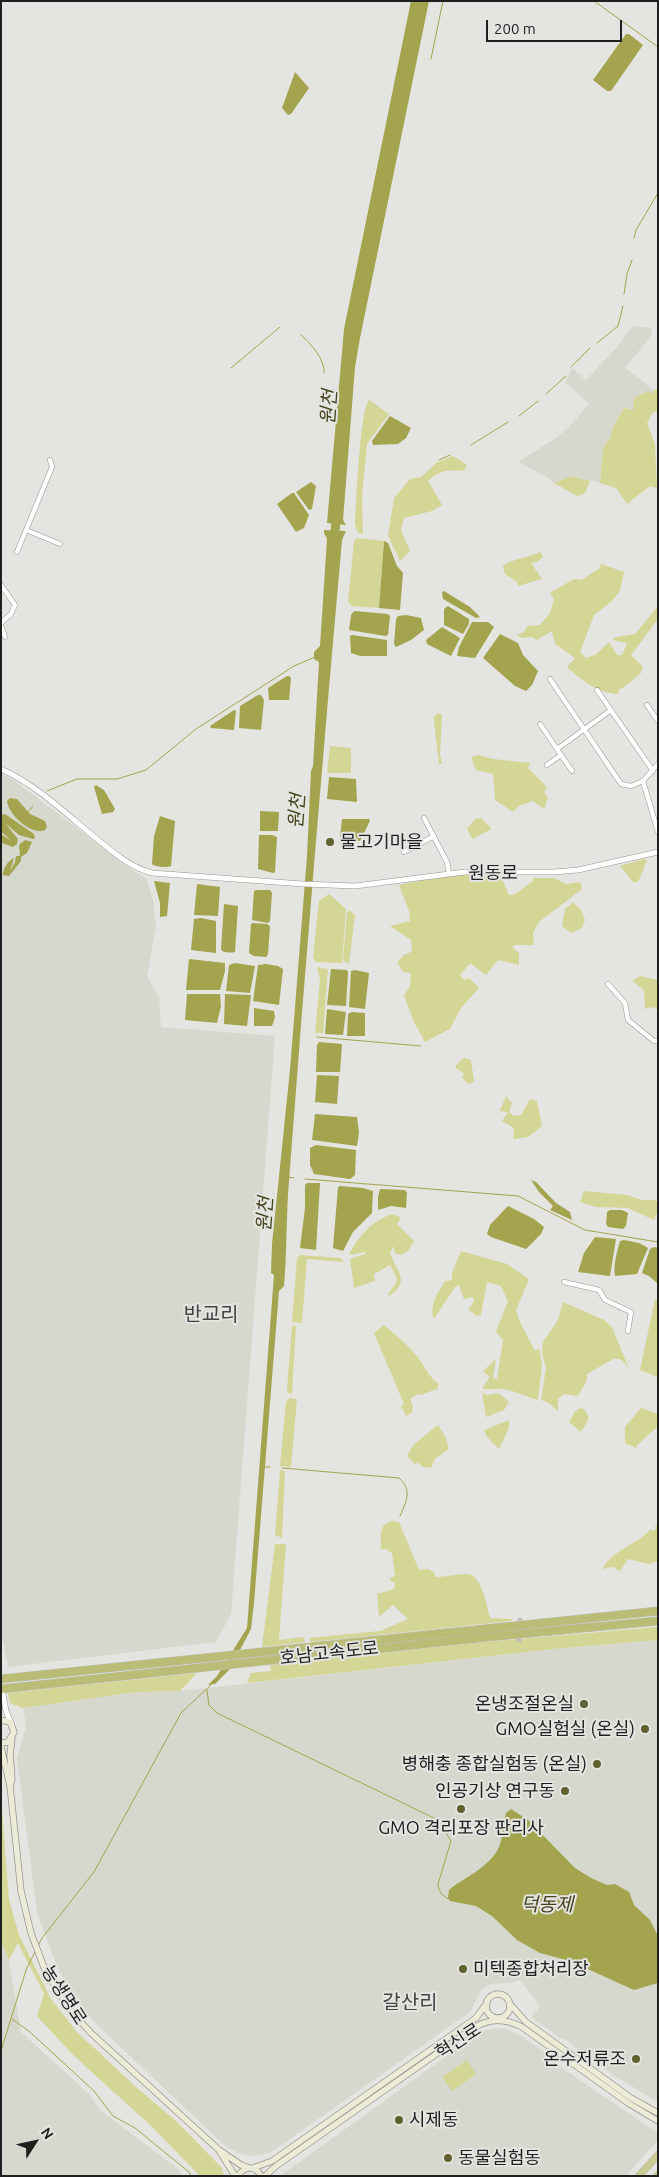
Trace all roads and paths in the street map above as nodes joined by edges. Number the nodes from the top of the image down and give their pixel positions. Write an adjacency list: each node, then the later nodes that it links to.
1 (50, 460): 2 (street)
2 (26, 530): 3 (street); 4 (street)
3 (60, 544)
4 (17, 552)
5 (1, 585): 6 (street)
6 (1, 624): 7 (street)
7 (5, 637)
8 (550, 679): 14 (street)
9 (597, 690): 11 (street)
10 (647, 705): 12 (street)
11 (611, 710): 14 (street); 21 (street)
12 (658, 721)
13 (540, 724): 15 (street)
14 (584, 729): 15 (street); 22 (street)
15 (557, 749): 16 (street)
16 (561, 755): 18 (street); 20 (street)
17 (658, 764): 21 (street)
18 (547, 765)
19 (1, 768): 28 (street, 원동로)
20 (572, 771)
21 (653, 771): 22 (street)
22 (643, 781): 24 (street)
23 (424, 818): 25 (street)
24 (658, 832)
25 (434, 836): 26 (street); 28 (street)
26 (404, 852)
27 (658, 852): 28 (street, 원동로)
28 (449, 873)
29 (608, 984): 30 (street)
30 (658, 1041)
31 (564, 1282): 32 (street)
32 (628, 1331)
33 (658, 1611): 35 (highway, 호남고속도로)
34 (658, 1621): 36 (highway, 호남고속도로)
35 (1, 1679)
36 (2, 1691): 38 (street)
37 (1, 1720): 38 (main road)
38 (12, 1725): 39 (main road, 농생명로)
39 (12, 1738): 40 (main road); 42 (main road, 농생명로)
40 (1, 1743)
41 (1, 1747): 42 (main road, 농생명로)
42 (10, 1786): 48 (main road, 농생명로)
43 (487, 2003): 44 (main road, 혁신로); 45 (main road, 혁신로); 50 (main road, 혁신로)
44 (510, 2004): 45 (main road, 혁신로); 46 (main road)
45 (499, 2019): 47 (main road, 혁신로); 52 (main road, 혁신로)
46 (658, 2113)
47 (658, 2121)
48 (219, 2150): 50 (main road, 농생명로); 51 (main road, 농생명로)
49 (658, 2154): 53 (highway)
50 (251, 2168): 51 (main road, 농생명로); 52 (main road, 농생명로)
51 (236, 2176)
52 (263, 2176)
53 (639, 2176)

